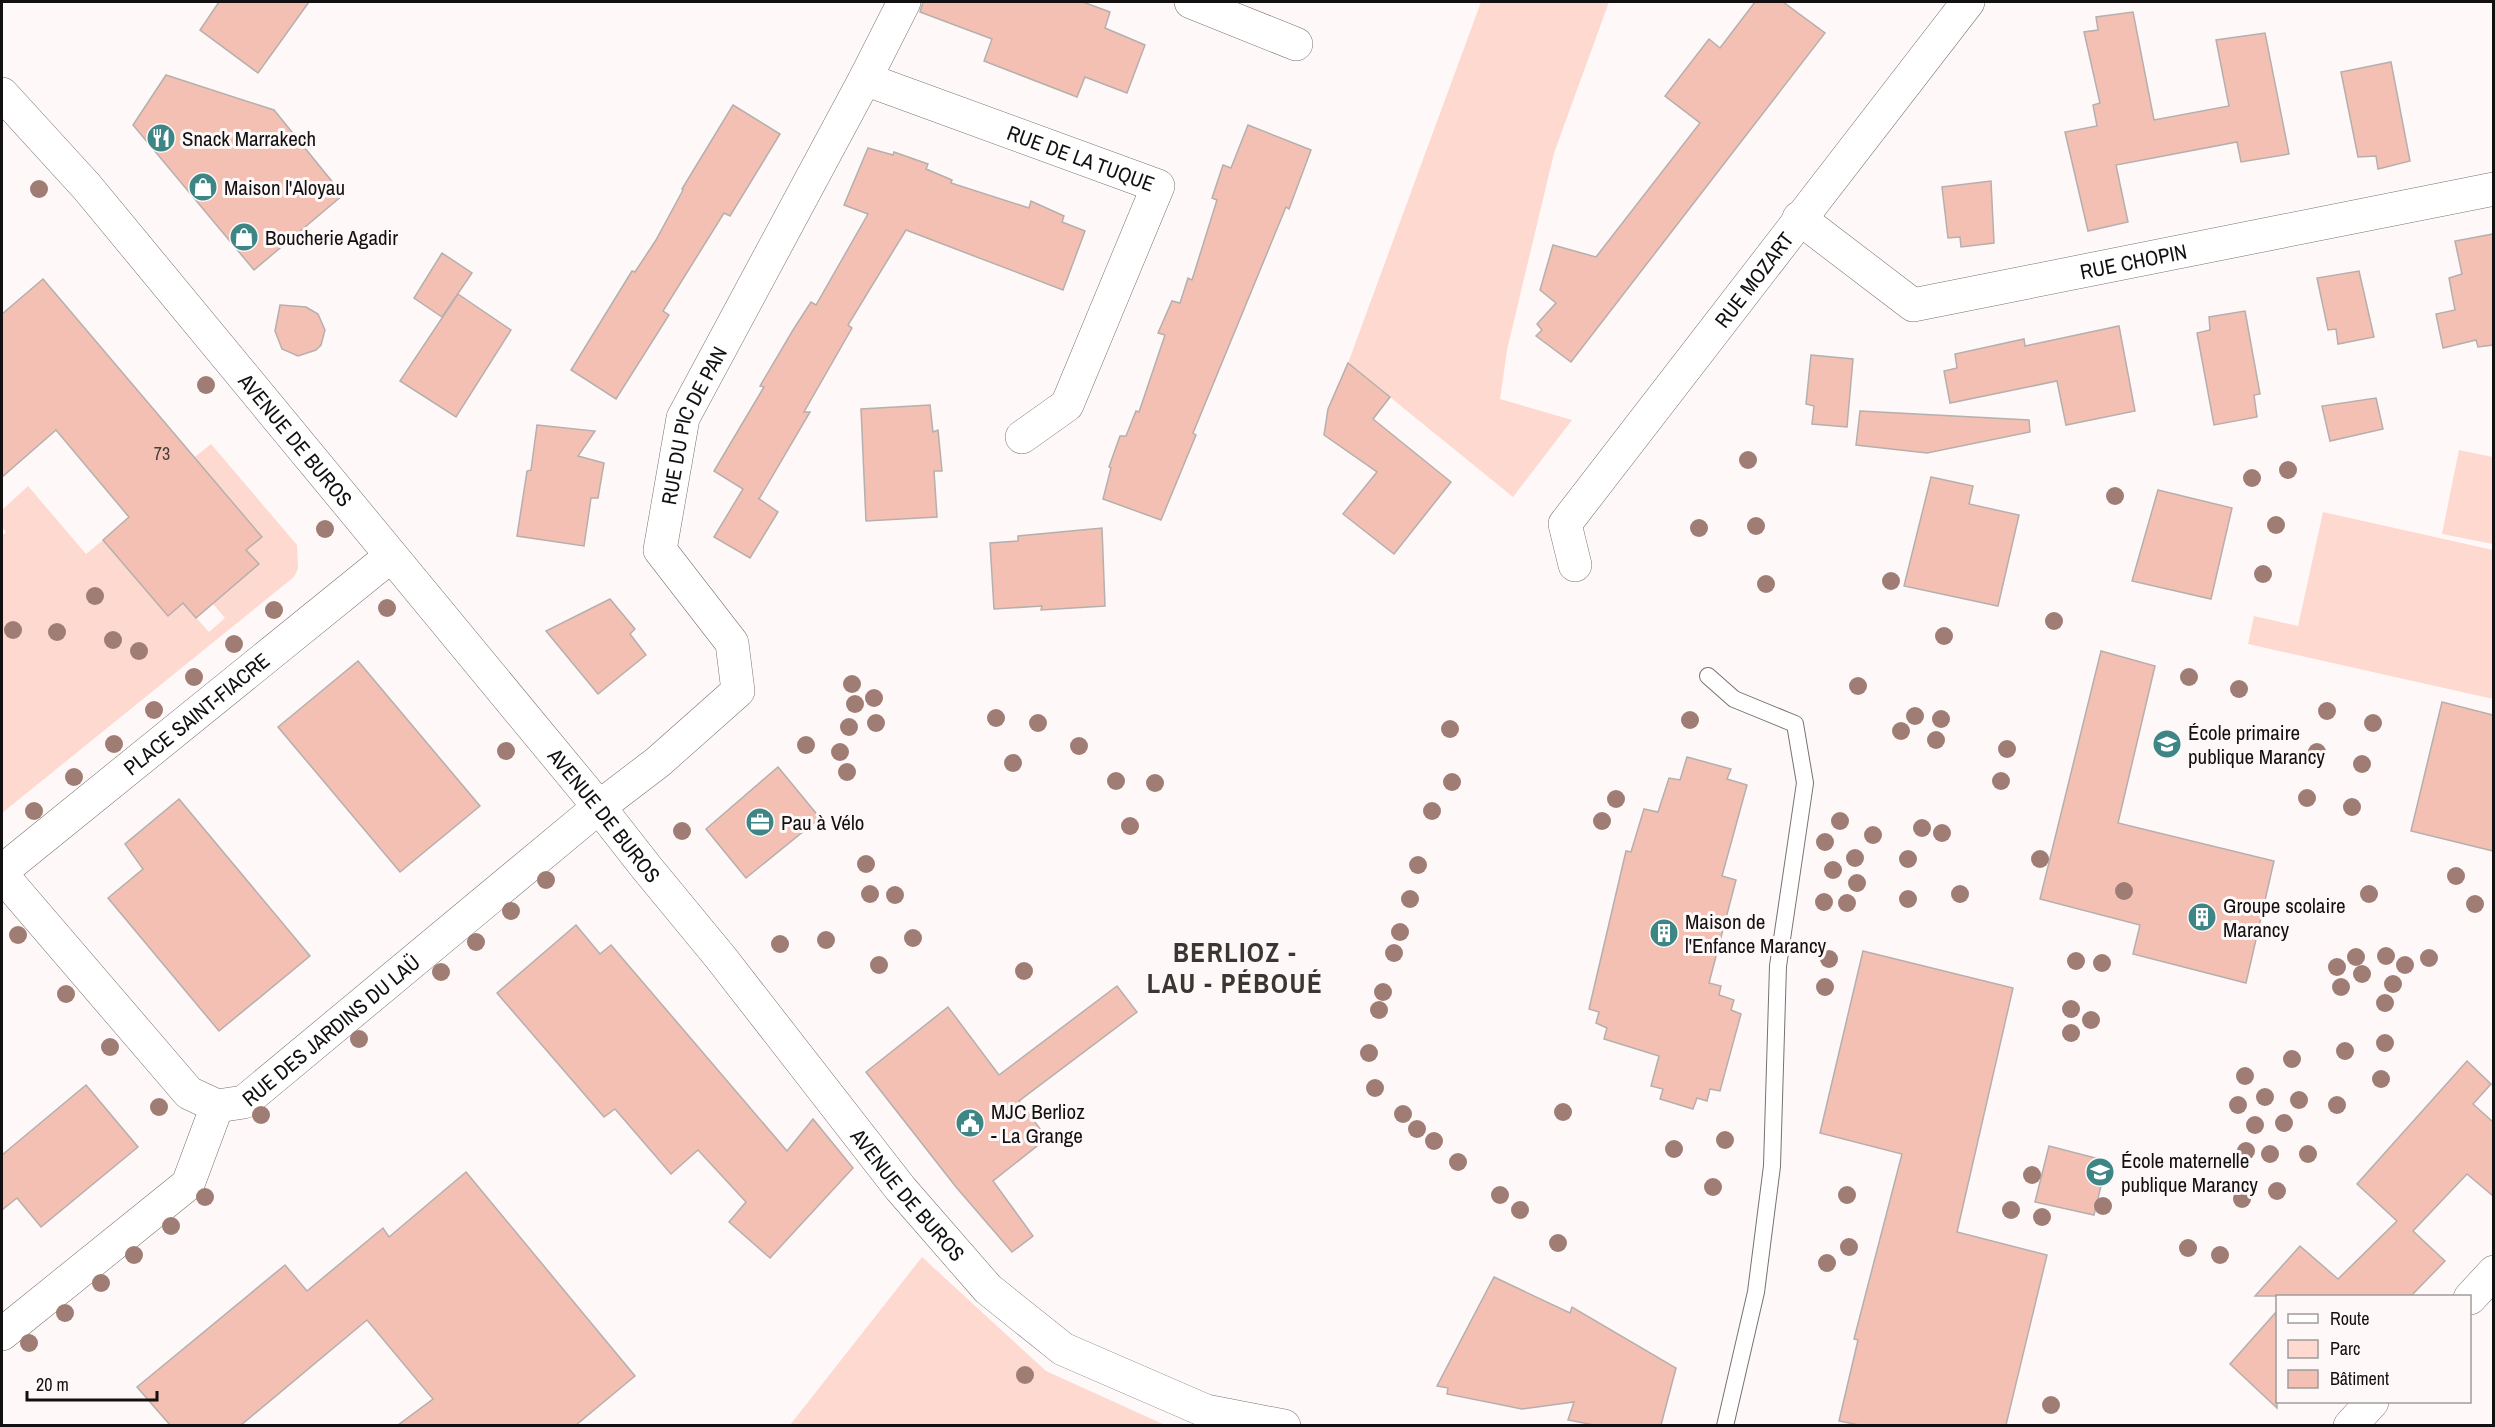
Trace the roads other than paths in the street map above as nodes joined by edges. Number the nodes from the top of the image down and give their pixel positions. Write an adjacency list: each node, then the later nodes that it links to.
1 (904, 2): 5 (street, RUE DU PIC DE PAN)
2 (1191, 2): 4 (street)
3 (1968, 2): 8 (street, RUE MOZART)
4 (1296, 44)
5 (865, 79): 9 (street, RUE DE LA TUQUE); 13 (street, RUE DU PIC DE PAN)
6 (2, 94): 10 (street, AVENUE DE BUROS)
7 (2493, 189): 8 (street, RUE CHOPIN)
8 (1800, 218): 11 (street, RUE MOZART)
9 (1022, 437)
10 (391, 556): 13 (street, AVENUE DE BUROS); 14 (street, PLACE SAINT-FIACRE)
11 (1575, 565)
12 (1708, 676): 21 (lane)
13 (599, 807): 15 (street, RUE DES JARDINS DU LAÜ); 20 (street, AVENUE DE BUROS)
14 (2, 873): 15 (street, RUE DES JARDINS DU LAÜ)
15 (217, 1106): 18 (street)
16 (2493, 1272): 17 (street)
17 (2471, 1296)
18 (2, 1334)
19 (2370, 1403): 22 (street)
20 (1284, 1425)
21 (1725, 1425)
22 (2350, 1425)

